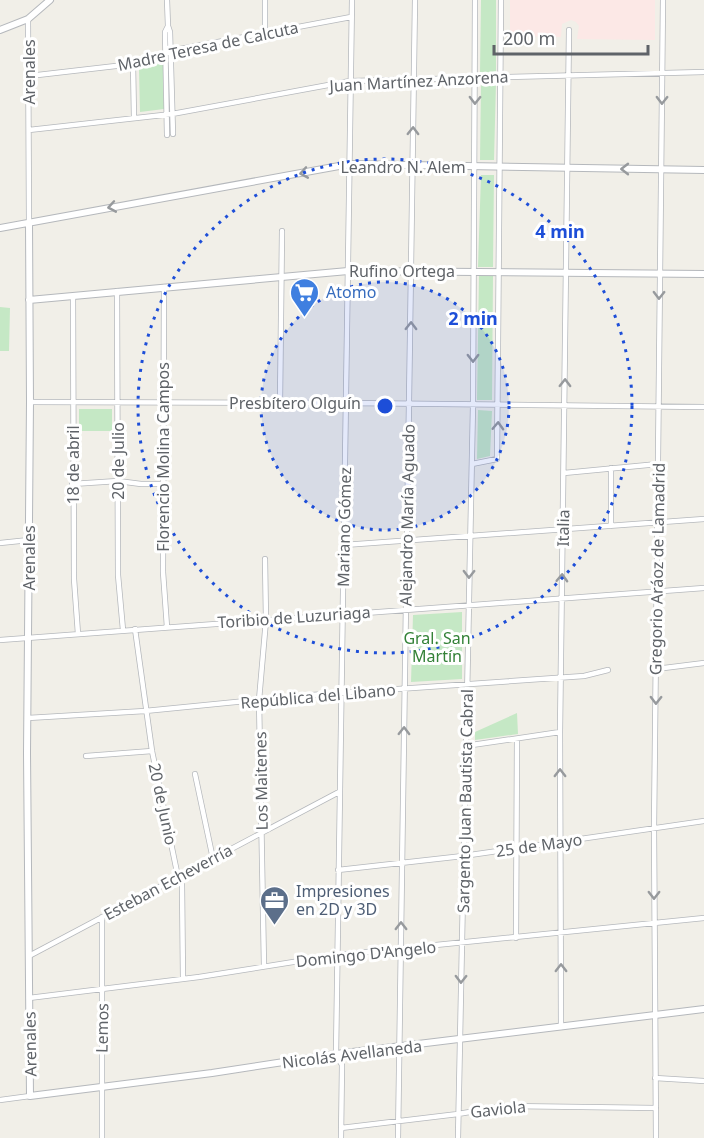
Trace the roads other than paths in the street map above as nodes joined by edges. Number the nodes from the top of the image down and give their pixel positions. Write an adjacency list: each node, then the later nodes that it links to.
1 (51, 0): 10 (street)
2 (167, 0): 14 (street)
3 (265, 0): 13 (street)
4 (352, 0): 9 (street, Mariano Gómez)
5 (415, 0): 22 (street, Alejandro María Aguado)
6 (476, 0): 21 (street, Sargento Juan Bautista Cabral)
7 (501, 0): 20 (street)
8 (663, 0): 17 (street, Gregorio Aráoz de Lamadrid)
9 (351, 18): 13 (street, Madre Teresa de Calcuta); 23 (street, Mariano Gómez)
10 (28, 19): 11 (street); 19 (street, Arenales)
11 (0, 30)
12 (569, 30): 18 (street, Italia)
13 (265, 34): 14 (street, Madre Teresa de Calcuta)
14 (168, 53): 15 (street, Madre Teresa de Calcuta); 24 (street)
15 (133, 64): 19 (street, Madre Teresa de Calcuta); 25 (street)
16 (704, 72): 17 (street, Juan Martínez Anzorena)
17 (663, 73): 18 (street, Juan Martínez Anzorena); 33 (street, Gregorio Aráoz de Lamadrid, one-way to 33)
18 (568, 75): 20 (street, Juan Martínez Anzorena); 32 (street, Italia)
19 (29, 76): 26 (street, Arenales)
20 (500, 77): 21 (street, Juan Martínez Anzorena); 31 (street)
21 (475, 78): 22 (street, Juan Martínez Anzorena); 30 (street, Sargento Juan Bautista Cabral, one-way to 30)
22 (414, 80): 23 (street, Juan Martínez Anzorena); 29 (street, Alejandro María Aguado, one-way to 22)
23 (350, 81): 24 (street, Juan Martínez Anzorena); 28 (street, Mariano Gómez)
24 (170, 114): 25 (street, Juan Martínez Anzorena); 27 (street)
25 (134, 118): 26 (street, Juan Martínez Anzorena)
26 (29, 130): 35 (street, Arenales)
27 (170, 134)
28 (350, 164): 29 (street, Leandro N. Alem); 35 (street, Leandro N. Alem, one-way to 35); 38 (street, Mariano Gómez)
29 (413, 165): 30 (street, Leandro N. Alem); 39 (street, Alejandro María Aguado)
30 (474, 166): 31 (street, Leandro N. Alem); 40 (street, Sargento Juan Bautista Cabral)
31 (500, 167): 32 (street, Leandro N. Alem); 41 (street)
32 (568, 169): 33 (street, Leandro N. Alem, one-way to 32); 42 (street, Italia)
33 (661, 169): 34 (street, Leandro N. Alem); 43 (street, Gregorio Aráoz de Lamadrid)
34 (704, 170)
35 (29, 223): 36 (street, Leandro N. Alem); 49 (street, Arenales)
36 (0, 228)
37 (282, 231): 45 (street)
38 (348, 271): 39 (street, Rufino Ortega); 45 (street, Rufino Ortega); 55 (street, Mariano Gómez)
39 (412, 271): 40 (street, Rufino Ortega); 56 (street, Alejandro María Aguado, one-way to 39)
40 (473, 271): 41 (street, Rufino Ortega); 57 (street, Sargento Juan Bautista Cabral, one-way to 57)
41 (499, 272): 42 (street, Rufino Ortega); 58 (street)
42 (567, 273): 43 (street, Rufino Ortega); 59 (street, Italia, one-way to 42)
43 (659, 274): 44 (street, Rufino Ortega); 60 (street, Gregorio Aráoz de Lamadrid, one-way to 60)
44 (704, 274)
45 (282, 277): 46 (street, Rufino Ortega); 54 (street)
46 (164, 287): 47 (street, Rufino Ortega); 53 (street, Florencio Molina Campos)
47 (117, 291): 48 (street, Rufino Ortega); 52 (street, 20 de Julio)
48 (73, 296): 49 (street, Rufino Ortega); 51 (street, 18 de abril)
49 (29, 300): 50 (street, Arenales)
50 (30, 402): 51 (street, Presbítero Olguín); 74 (street, Arenales)
51 (74, 402): 52 (street, Presbítero Olguín); 67 (street, 18 de abril)
52 (118, 403): 53 (street, Presbítero Olguín); 66 (street, 20 de Julio)
53 (163, 403): 54 (street, Presbítero Olguín); 68 (street, Florencio Molina Campos)
54 (280, 403): 55 (street, Presbítero Olguín)
55 (346, 403): 56 (street, Presbítero Olguín); 77 (street, Mariano Gómez)
56 (410, 405): 57 (street, Presbítero Olguín); 75 (street, Alejandro María Aguado)
57 (473, 405): 58 (street, Presbítero Olguín); 62 (street, Sargento Juan Bautista Cabral)
58 (498, 405): 59 (street, Presbítero Olguín); 62 (street, one-way to 58)
59 (565, 406): 60 (street, Presbítero Olguín); 65 (street, Italia)
60 (658, 407): 61 (street, Presbítero Olguín); 63 (street, Gregorio Aráoz de Lamadrid)
61 (704, 407)
62 (472, 464): 73 (street, Sargento Juan Bautista Cabral)
63 (658, 464): 64 (street); 70 (street, Gregorio Aráoz de Lamadrid)
64 (611, 468): 65 (street); 71 (street)
65 (564, 473): 72 (street, Italia)
66 (118, 481): 67 (street); 68 (street); 87 (street, 20 de Julio)
67 (72, 484): 89 (street, 18 de abril)
68 (163, 484): 86 (street, Florencio Molina Campos)
69 (704, 519): 70 (street)
70 (658, 523): 71 (street); 80 (street, Gregorio Aráoz de Lamadrid)
71 (610, 526): 72 (street)
72 (563, 530): 73 (street); 81 (street, Italia, one-way to 72)
73 (470, 536): 75 (street); 82 (street, Sargento Juan Bautista Cabral, one-way to 82)
74 (29, 540): 76 (street); 90 (street, Arenales)
75 (407, 541): 77 (street); 83 (street, Alejandro María Aguado)
76 (0, 543)
77 (344, 545): 84 (street, Mariano Gómez)
78 (264, 559): 85 (street, Los Maitenes)
79 (704, 588): 80 (street, Toribio de Luzuriaga)
80 (657, 591): 81 (street, Toribio de Luzuriaga); 93 (street, Gregorio Aráoz de Lamadrid)
81 (561, 598): 82 (street, Toribio de Luzuriaga); 95 (street, Italia)
82 (469, 604): 83 (street, Toribio de Luzuriaga); 96 (street, Sargento Juan Bautista Cabral)
83 (405, 609): 84 (street, Toribio de Luzuriaga); 97 (street, Alejandro María Aguado)
84 (343, 614): 85 (street, Toribio de Luzuriaga); 98 (street, Mariano Gómez)
85 (266, 620): 86 (street, Toribio de Luzuriaga); 99 (street, Los Maitenes)
86 (167, 627): 88 (street, Toribio de Luzuriaga)
87 (123, 630): 88 (street, Toribio de Luzuriaga); 89 (street, Toribio de Luzuriaga)
88 (135, 630): 100 (street, 20 de Junio)
89 (78, 634): 90 (street, Toribio de Luzuriaga)
90 (28, 638): 91 (street, Toribio de Luzuriaga); 101 (street, Arenales)
91 (0, 640)
92 (704, 663): 93 (street)
93 (656, 669): 110 (street, Gregorio Aráoz de Lamadrid, one-way to 110)
94 (608, 670): 95 (street, República del Libano)
95 (561, 678): 96 (street, República del Libano); 102 (street, Italia)
96 (467, 684): 97 (street, República del Libano); 104 (street, Sargento Juan Bautista Cabral)
97 (404, 689): 98 (street, República del Libano); 116 (street, Alejandro María Aguado, one-way to 97)
98 (342, 693): 99 (street, República del Libano); 108 (street, Mariano Gómez)
99 (259, 700): 100 (street, República del Libano); 111 (street, Los Maitenes)
100 (145, 711): 101 (street, República del Libano); 105 (street, 20 de Junio)
101 (28, 718): 127 (street, Arenales)
102 (560, 732): 103 (street); 112 (street, Italia, one-way to 102)
103 (517, 739): 104 (street); 113 (street)
104 (465, 746): 114 (street, Sargento Juan Bautista Cabral)
105 (152, 751): 106 (street); 118 (street, 20 de Junio)
106 (86, 756)
107 (195, 774): 115 (street)
108 (339, 792): 111 (street, Esteban Echeverría); 117 (street, Mariano Gómez)
109 (704, 820): 110 (street, 25 de Mayo)
110 (654, 828): 112 (street, 25 de Mayo); 121 (street, Gregorio Aráoz de Lamadrid, one-way to 121)
111 (263, 832): 115 (street, Esteban Echeverría); 128 (street, Los Maitenes)
112 (560, 843): 113 (street, 25 de Mayo); 122 (street, Italia)
113 (516, 849): 114 (street, 25 de Mayo); 123 (street)
114 (464, 856): 116 (street, 25 de Mayo); 124 (street, Sargento Juan Bautista Cabral)
115 (213, 859): 118 (street, Esteban Echeverría)
116 (401, 863): 117 (street, 25 de Mayo); 125 (street, Alejandro María Aguado, one-way to 116)
117 (338, 870): 126 (street, Mariano Gómez)
118 (178, 877): 119 (street, Esteban Echeverría); 129 (street, 20 de Junio)
119 (102, 917): 127 (street, Esteban Echeverría); 130 (street, Lemos)
120 (704, 918): 121 (street, Domingo D'Angelo)
121 (654, 924): 122 (street, Domingo D'Angelo); 133 (street, Gregorio Aráoz de Lamadrid)
122 (561, 933): 123 (street, Domingo D'Angelo); 134 (street, Italia, one-way to 122)
123 (516, 938): 124 (street, Domingo D'Angelo)
124 (462, 944): 125 (street, Domingo D'Angelo); 135 (street, Sargento Juan Bautista Cabral, one-way to 135)
125 (401, 948): 126 (street, Domingo D'Angelo); 136 (street, Alejandro María Aguado)
126 (337, 955): 128 (street, Domingo D'Angelo); 137 (street, Mariano Gómez)
127 (28, 956): 131 (street, Arenales)
128 (264, 966): 129 (street, Domingo D'Angelo)
129 (183, 979): 130 (street, Domingo D'Angelo)
130 (103, 989): 131 (street, Domingo D'Angelo); 140 (street, Lemos)
131 (29, 998): 141 (street, Arenales)
132 (704, 1009): 133 (street, Nicolás Avellaneda)
133 (654, 1015): 134 (street, Nicolás Avellaneda); 138 (street, Gregorio Aráoz de Lamadrid)
134 (561, 1027): 135 (street, Nicolás Avellaneda)
135 (460, 1040): 136 (street, Nicolás Avellaneda); 144 (street, Sargento Juan Bautista Cabral)
136 (399, 1047): 137 (street, Nicolás Avellaneda); 145 (street, Alejandro María Aguado)
137 (336, 1054): 140 (street, Nicolás Avellaneda); 146 (street, Mariano Gómez)
138 (656, 1078): 139 (street); 143 (street, Gregorio Aráoz de Lamadrid)
139 (704, 1081)
140 (101, 1087): 141 (street, Nicolás Avellaneda); 147 (street, Lemos)
141 (30, 1096): 142 (street, Nicolás Avellaneda)
142 (0, 1100)
143 (656, 1108): 144 (street, Gaviola); 151 (street, Gregorio Aráoz de Lamadrid)
144 (458, 1114): 145 (street, Gaviola); 150 (street, Sargento Juan Bautista Cabral)
145 (399, 1120): 146 (street, Gaviola); 149 (street, Alejandro María Aguado)
146 (342, 1128): 148 (street, Mariano Gómez)
147 (102, 1138)
148 (341, 1138)
149 (398, 1138)
150 (458, 1138)
151 (656, 1138)

